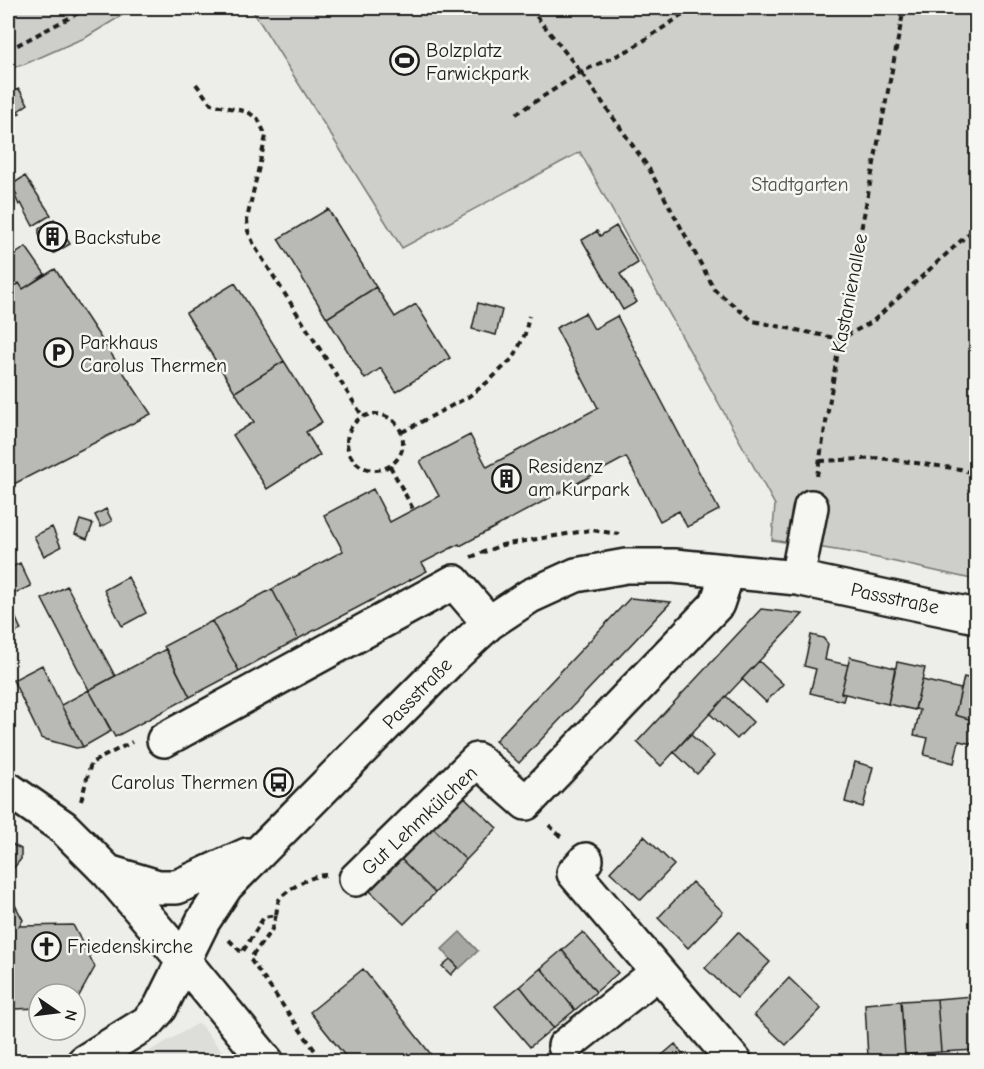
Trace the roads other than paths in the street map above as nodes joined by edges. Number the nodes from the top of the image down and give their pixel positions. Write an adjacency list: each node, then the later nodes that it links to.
1 (811, 507): 3 (street)
2 (728, 571): 3 (street, Passstraße); 5 (street, Passstraße); 11 (street, Gut Lehmkülchen)
3 (797, 578): 4 (street, Passstraße)
4 (976, 616)
5 (489, 623): 6 (street); 8 (street, Passstraße)
6 (164, 740)
7 (8, 789): 10 (street)
8 (262, 849): 10 (street); 12 (street, Passstraße)
9 (586, 860): 13 (street)
10 (108, 872): 12 (street)
11 (356, 879)
12 (184, 961): 15 (street, Passstraße); 16 (street)
13 (658, 972): 14 (street); 17 (street)
14 (566, 1046)
15 (84, 1062)
16 (267, 1062)
17 (735, 1062)

